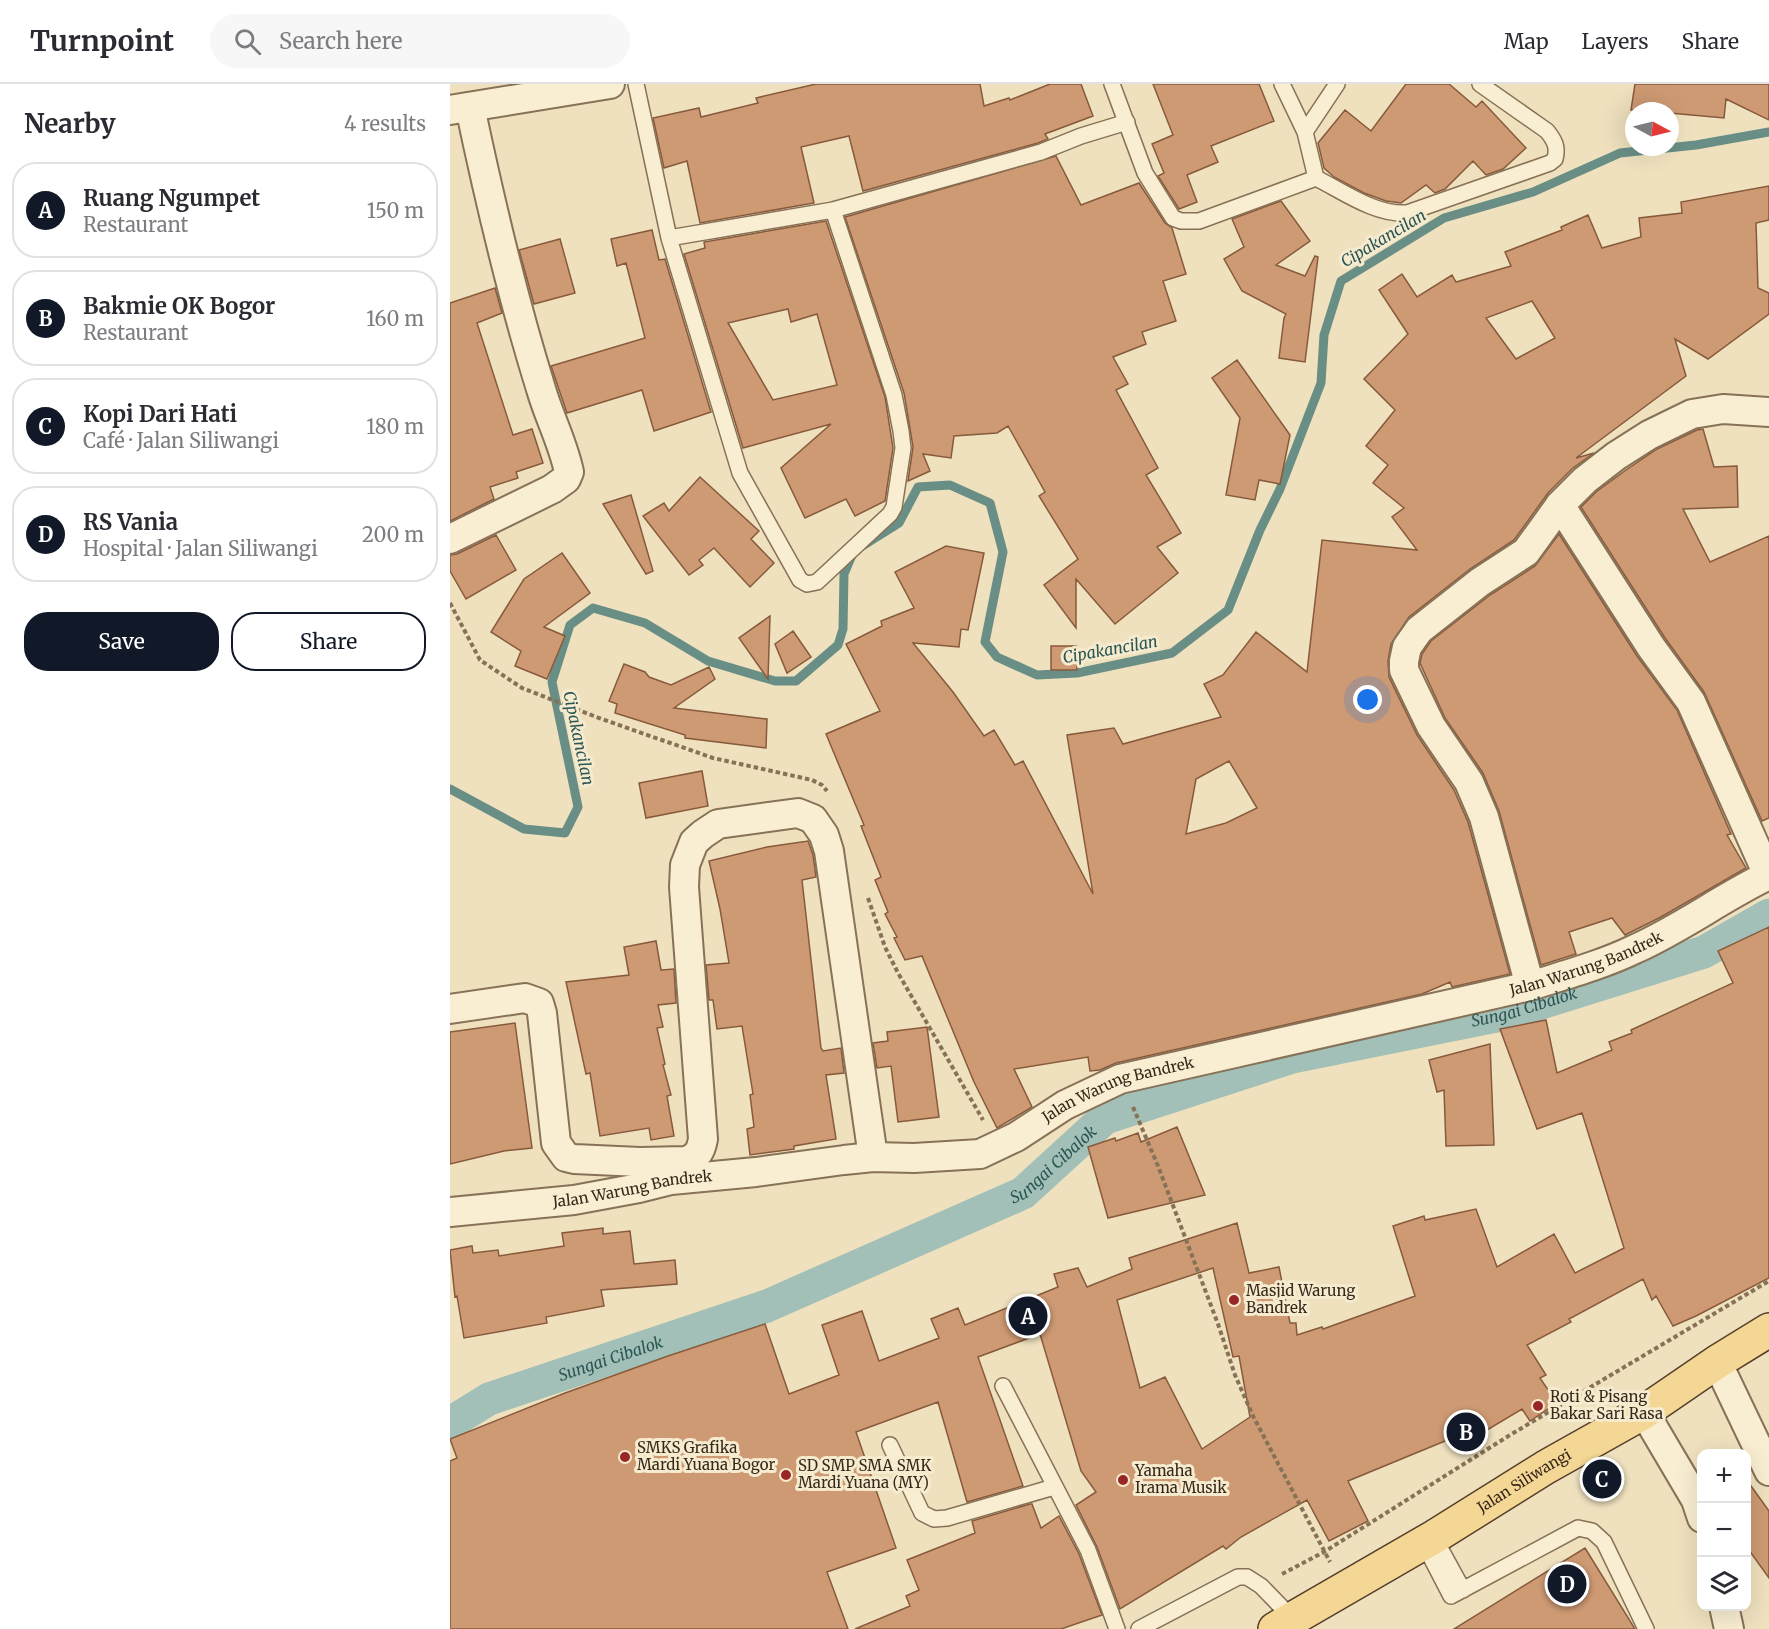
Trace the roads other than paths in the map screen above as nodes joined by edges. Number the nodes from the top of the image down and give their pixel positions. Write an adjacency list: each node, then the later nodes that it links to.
1 (610, 84): 7 (street)
2 (636, 84): 12 (lane)
3 (1112, 84): 8 (lane)
4 (1282, 84): 9 (lane)
5 (1337, 84): 9 (lane)
6 (1480, 84): 10 (lane)
7 (460, 109): 15 (street)
8 (1127, 122): 10 (lane); 11 (lane)
9 (1305, 132): 10 (lane)
10 (1316, 178)
11 (833, 210): 12 (lane); 12 (lane)
12 (669, 238)
13 (1769, 412): 14 (street)
14 (1560, 506): 16 (street); 17 (street)
15 (450, 539)
16 (1768, 875): 17 (street, Jalan Warung Bandrek)
17 (1530, 986): 19 (street, Jalan Warung Bandrek)
18 (450, 1009): 19 (street)
19 (873, 1157): 20 (street, Jalan Warung Bandrek)
20 (450, 1212)
21 (1769, 1330): 22 (main road, Jalan Siliwangi)
22 (1717, 1362): 24 (main road, Jalan Siliwangi); 26 (street)
23 (1003, 1386): 27 (lane)
24 (1644, 1412): 28 (street); 29 (main road, Jalan Siliwangi)
25 (890, 1445): 27 (lane)
26 (1769, 1471)
27 (1054, 1486): 32 (lane)
28 (1697, 1504)
29 (1429, 1539): 31 (main road, Jalan Siliwangi); 34 (lane)
30 (1725, 1611): 35 (street)
31 (1284, 1624): 33 (lane)
32 (1117, 1629)
33 (1138, 1629)
34 (1646, 1629)
35 (1729, 1629)

